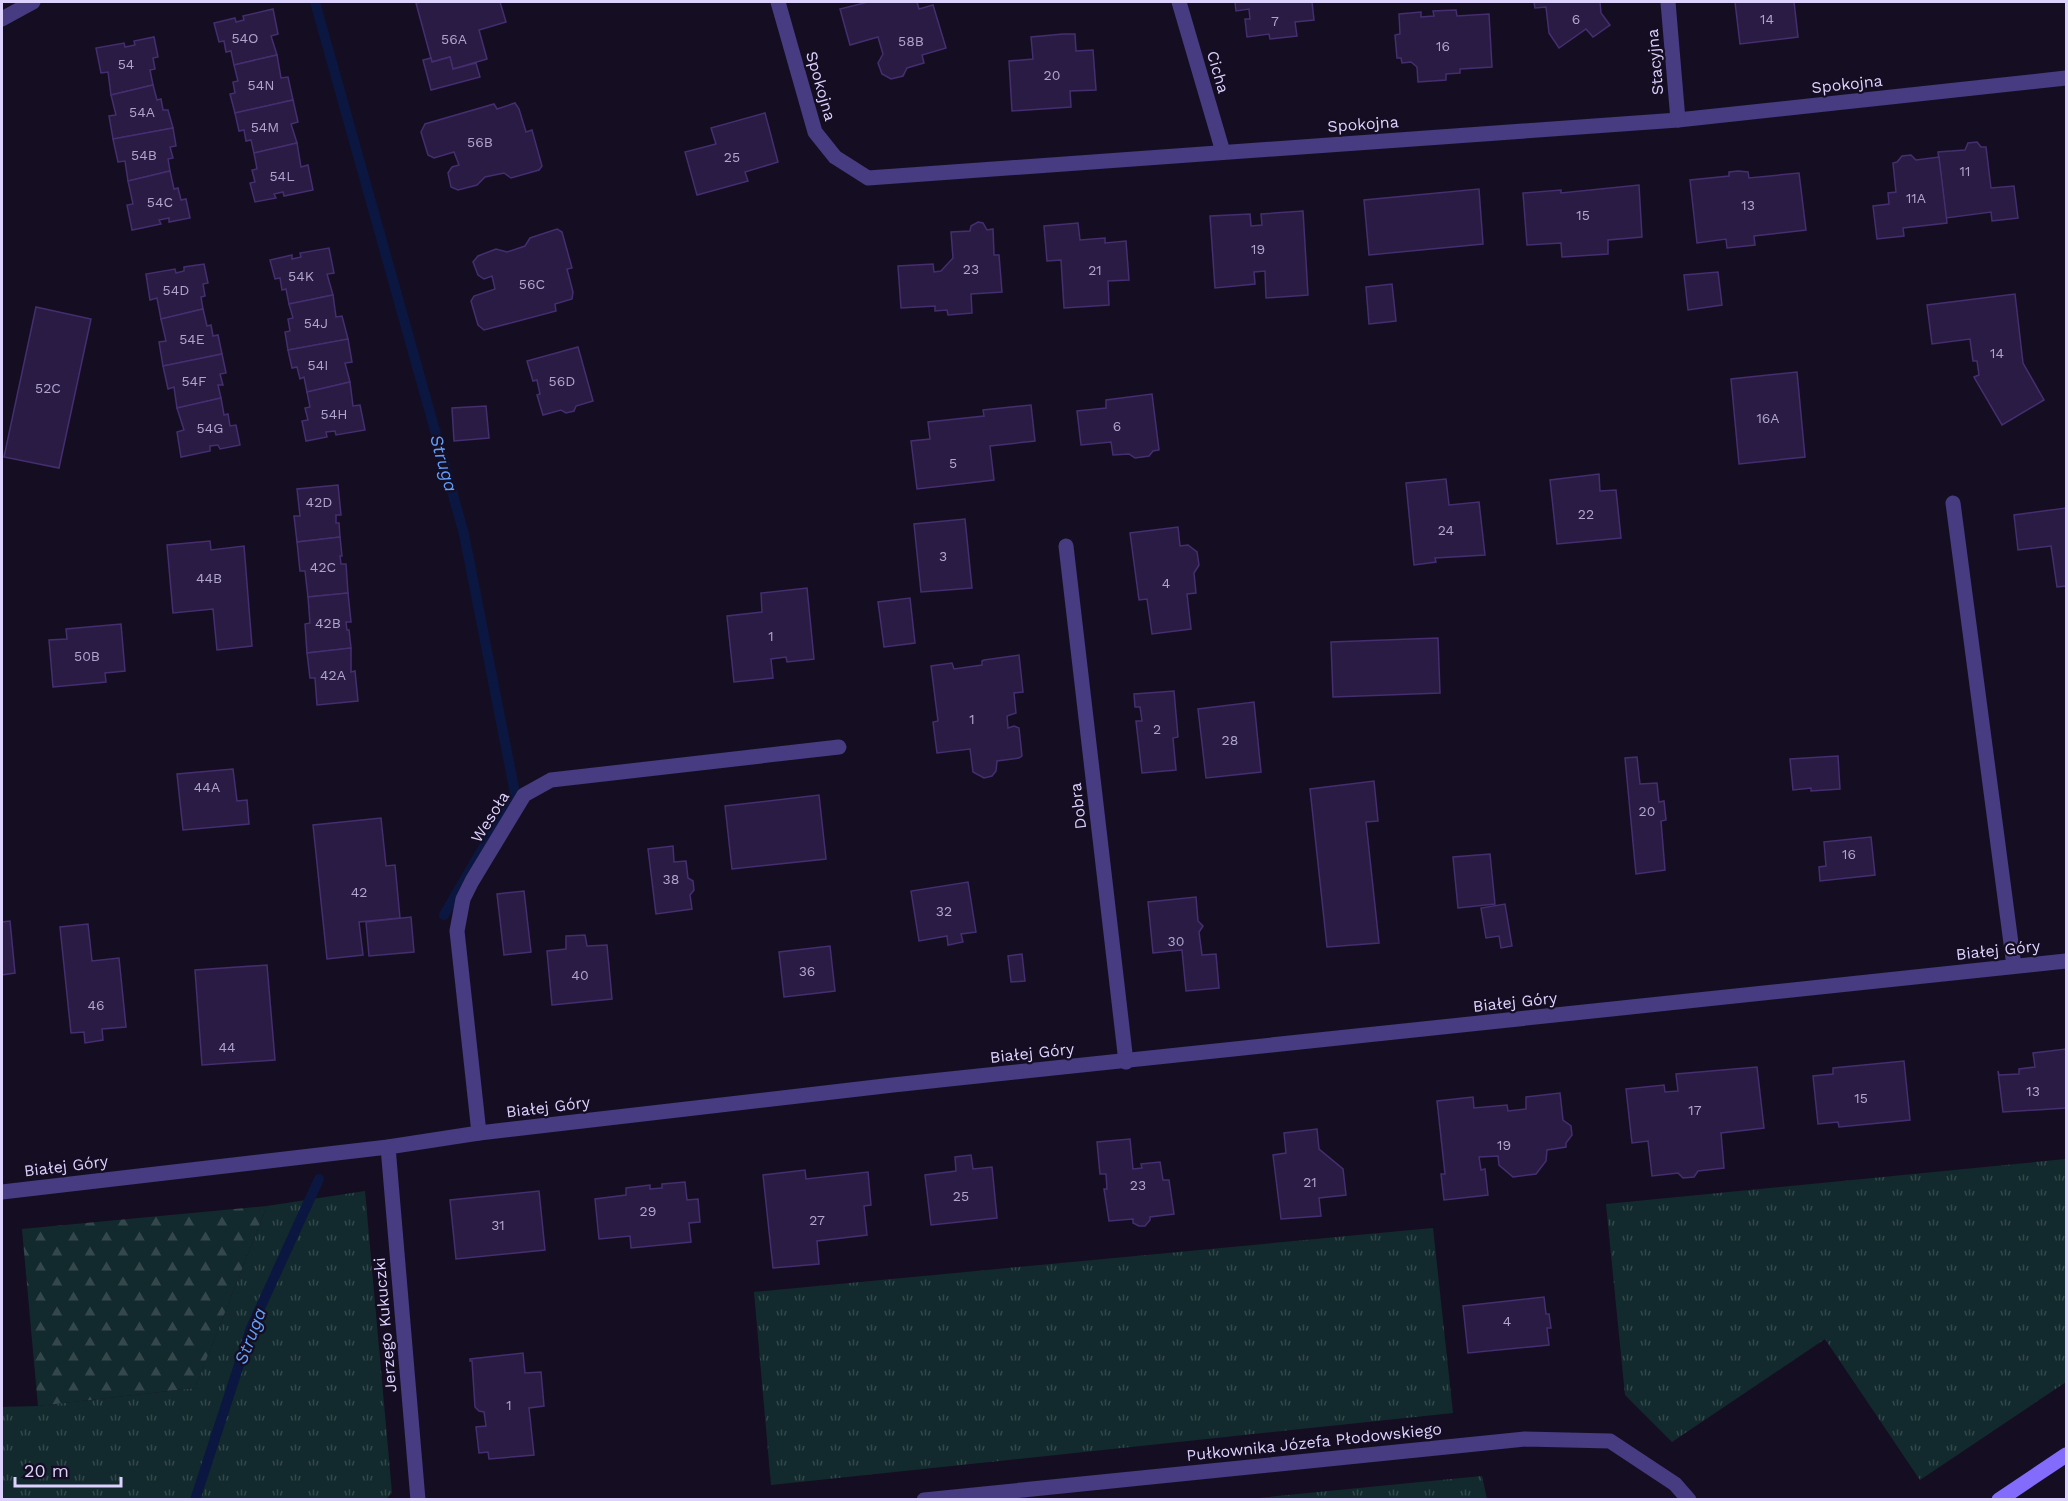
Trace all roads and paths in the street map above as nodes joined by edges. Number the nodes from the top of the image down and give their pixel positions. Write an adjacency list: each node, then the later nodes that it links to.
1 (33, 2): 5 (street)
2 (778, 2): 8 (street, Spokojna)
3 (1179, 2): 8 (street, Cicha)
4 (1668, 2): 7 (street, Stacyjna)
5 (2, 19)
6 (2067, 78): 7 (street, Spokojna)
7 (1678, 120): 8 (street, Spokojna)
8 (1223, 152)
9 (1953, 503): 13 (street)
10 (1066, 546): 14 (street, Dobra)
11 (839, 747): 15 (street, Wesoła)
12 (2067, 961): 13 (street, Białej Góry)
13 (2014, 966): 14 (street, Białej Góry)
14 (1126, 1062): 15 (street, Białej Góry)
15 (479, 1133): 16 (street, Białej Góry)
16 (388, 1147): 17 (street, Białej Góry); 19 (street, Jerzego Kukuczki)
17 (2, 1192)
18 (2067, 1455): 22 (street)
19 (418, 1500)
20 (924, 1500): 21 (street, Pułkownika Józefa Płodowskiego)
21 (1689, 1500)
22 (1999, 1500)

